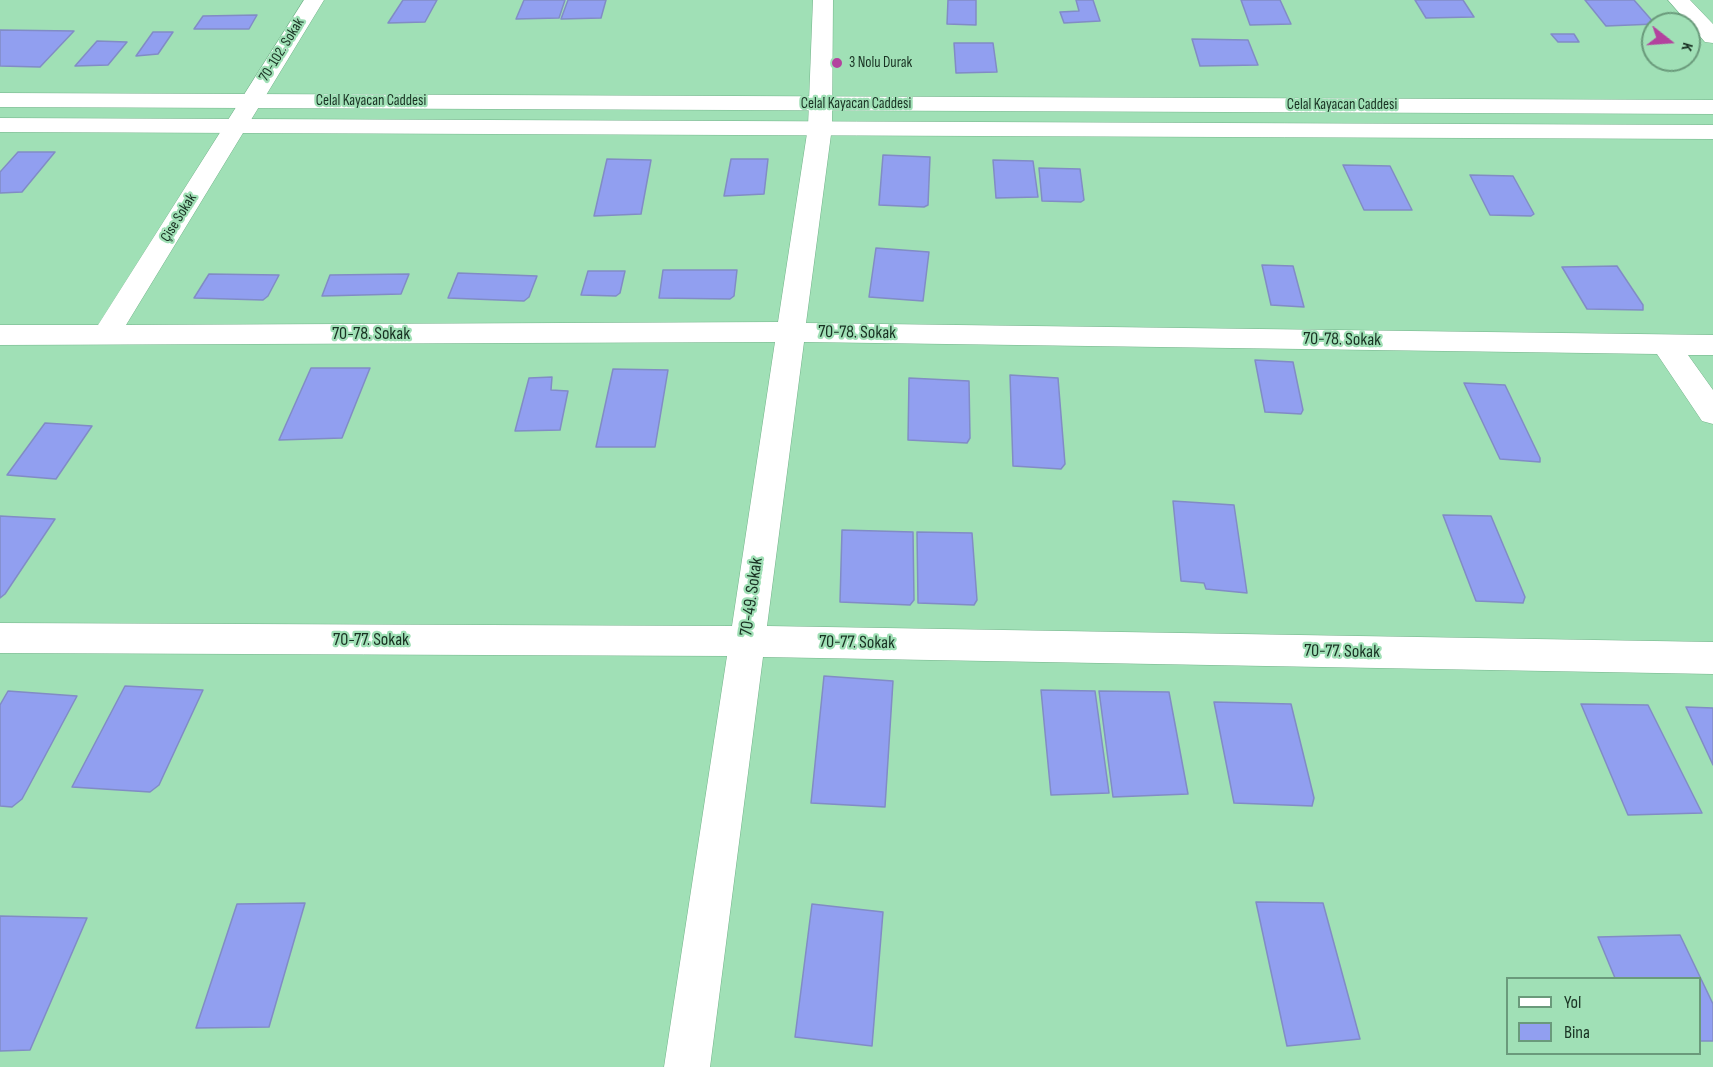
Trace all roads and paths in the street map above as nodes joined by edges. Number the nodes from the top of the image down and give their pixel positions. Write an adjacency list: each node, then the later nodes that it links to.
1 (314, 0): 6 (street, 70-102. Sokak)
2 (823, 0): 8 (street, 70-49. Sokak)
3 (1678, 0): 4 (street)
4 (1713, 37)
5 (0, 100): 6 (street, Celal Kayacan Caddesi)
6 (250, 100): 8 (street, Celal Kayacan Caddesi); 10 (street, Çise Sokak)
7 (1713, 107): 8 (street, Celal Kayacan Caddesi)
8 (820, 116): 10 (street, Celal Kayacan Caddesi); 11 (street, Celal Kayacan Caddesi); 12 (street, 70-49. Sokak)
9 (0, 125): 10 (street, Celal Kayacan Caddesi)
10 (236, 126): 13 (street, Çise Sokak)
11 (1713, 132)
12 (789, 332): 13 (street, 70-78. Sokak); 15 (street, 70-78. Sokak); 19 (street, 70-49. Sokak)
13 (106, 335): 14 (street, 70-78. Sokak)
14 (3, 338)
15 (1666, 345): 16 (street, 70-78. Sokak); 17 (street)
16 (1713, 345)
17 (1713, 413)
18 (0, 638): 19 (street, 70-77. Sokak)
19 (746, 641): 20 (street, 70-77. Sokak); 21 (street, 70-49. Sokak)
20 (1713, 658)
21 (687, 1067)

